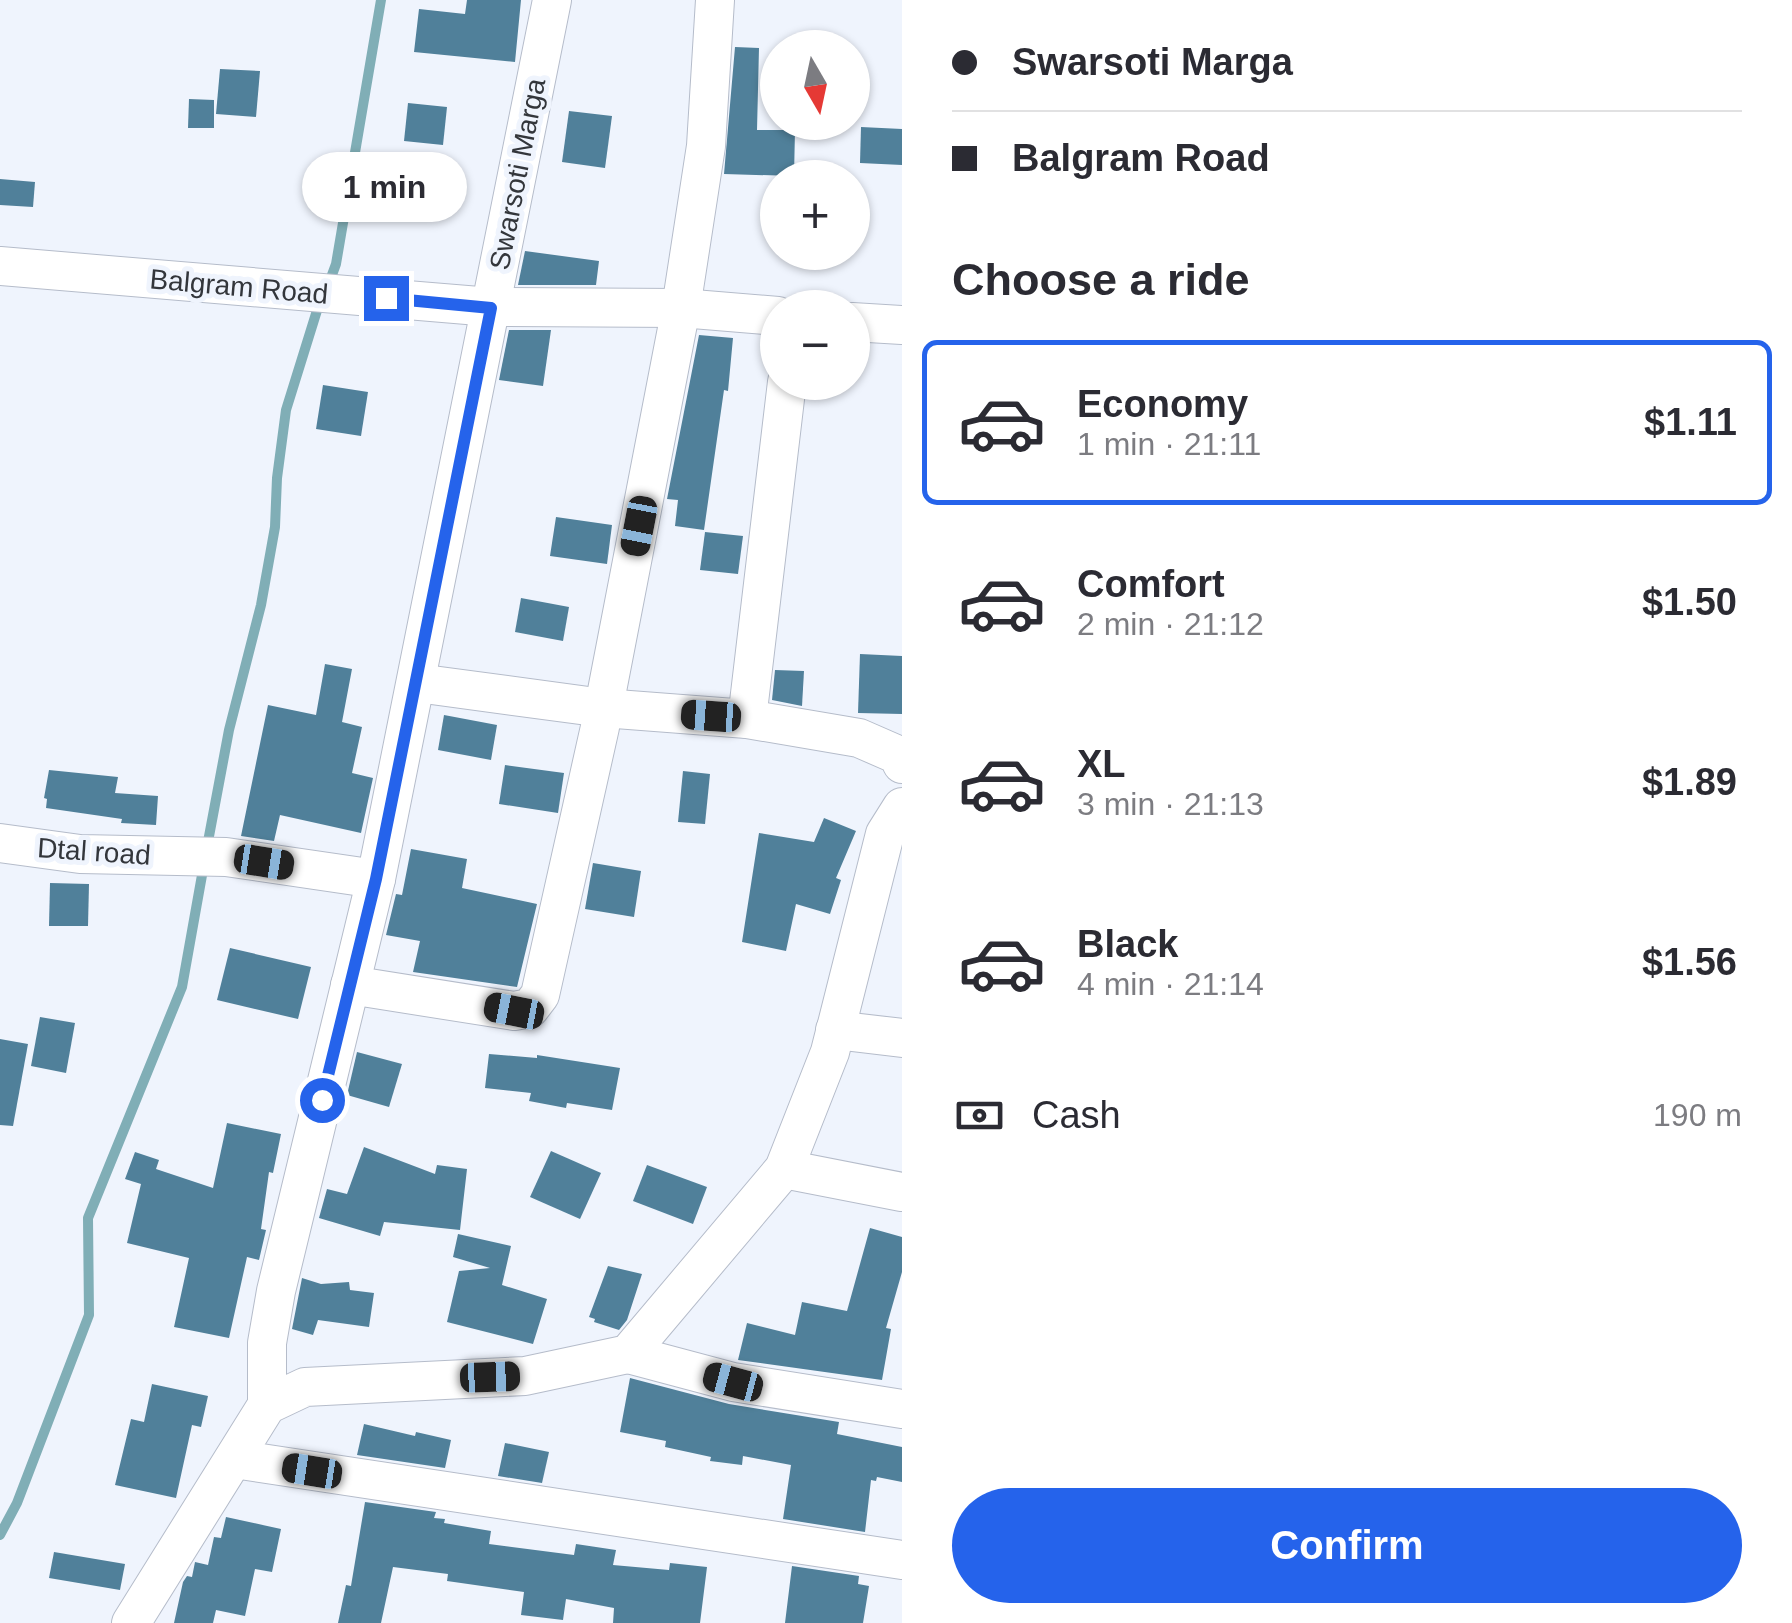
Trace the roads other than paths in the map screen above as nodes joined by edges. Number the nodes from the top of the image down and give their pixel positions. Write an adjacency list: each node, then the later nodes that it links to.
1 (552, 0): 4 (street, Swarsoti Marga)
2 (715, 0): 5 (street)
3 (0, 266): 4 (street, Balgram Road)
4 (491, 308): 5 (street, Balgram Road); 10 (street, Swarsoti Marga)
5 (681, 308): 6 (street, Balgram Road); 11 (street)
6 (760, 315)
7 (870, 323): 8 (street)
8 (902, 325)
9 (785, 400): 12 (street)
10 (417, 683): 11 (street); 16 (street, Swarsoti Marga)
11 (604, 708): 12 (street); 17 (street)
12 (747, 719): 13 (street)
13 (902, 764)
14 (896, 826): 18 (street)
15 (0, 843): 16 (street, Dtal road)
16 (376, 879): 17 (street, Swarsoti Marga)
17 (350, 985): 23 (street, Swarsoti Marga)
18 (835, 1030): 19 (street); 20 (street)
19 (902, 1038)
20 (784, 1169): 21 (street); 22 (street)
21 (902, 1192)
22 (628, 1354): 23 (street); 24 (street)
23 (266, 1405): 25 (street)
24 (902, 1409)
25 (234, 1459): 26 (street); 27 (street)
26 (902, 1560)
27 (130, 1623)

